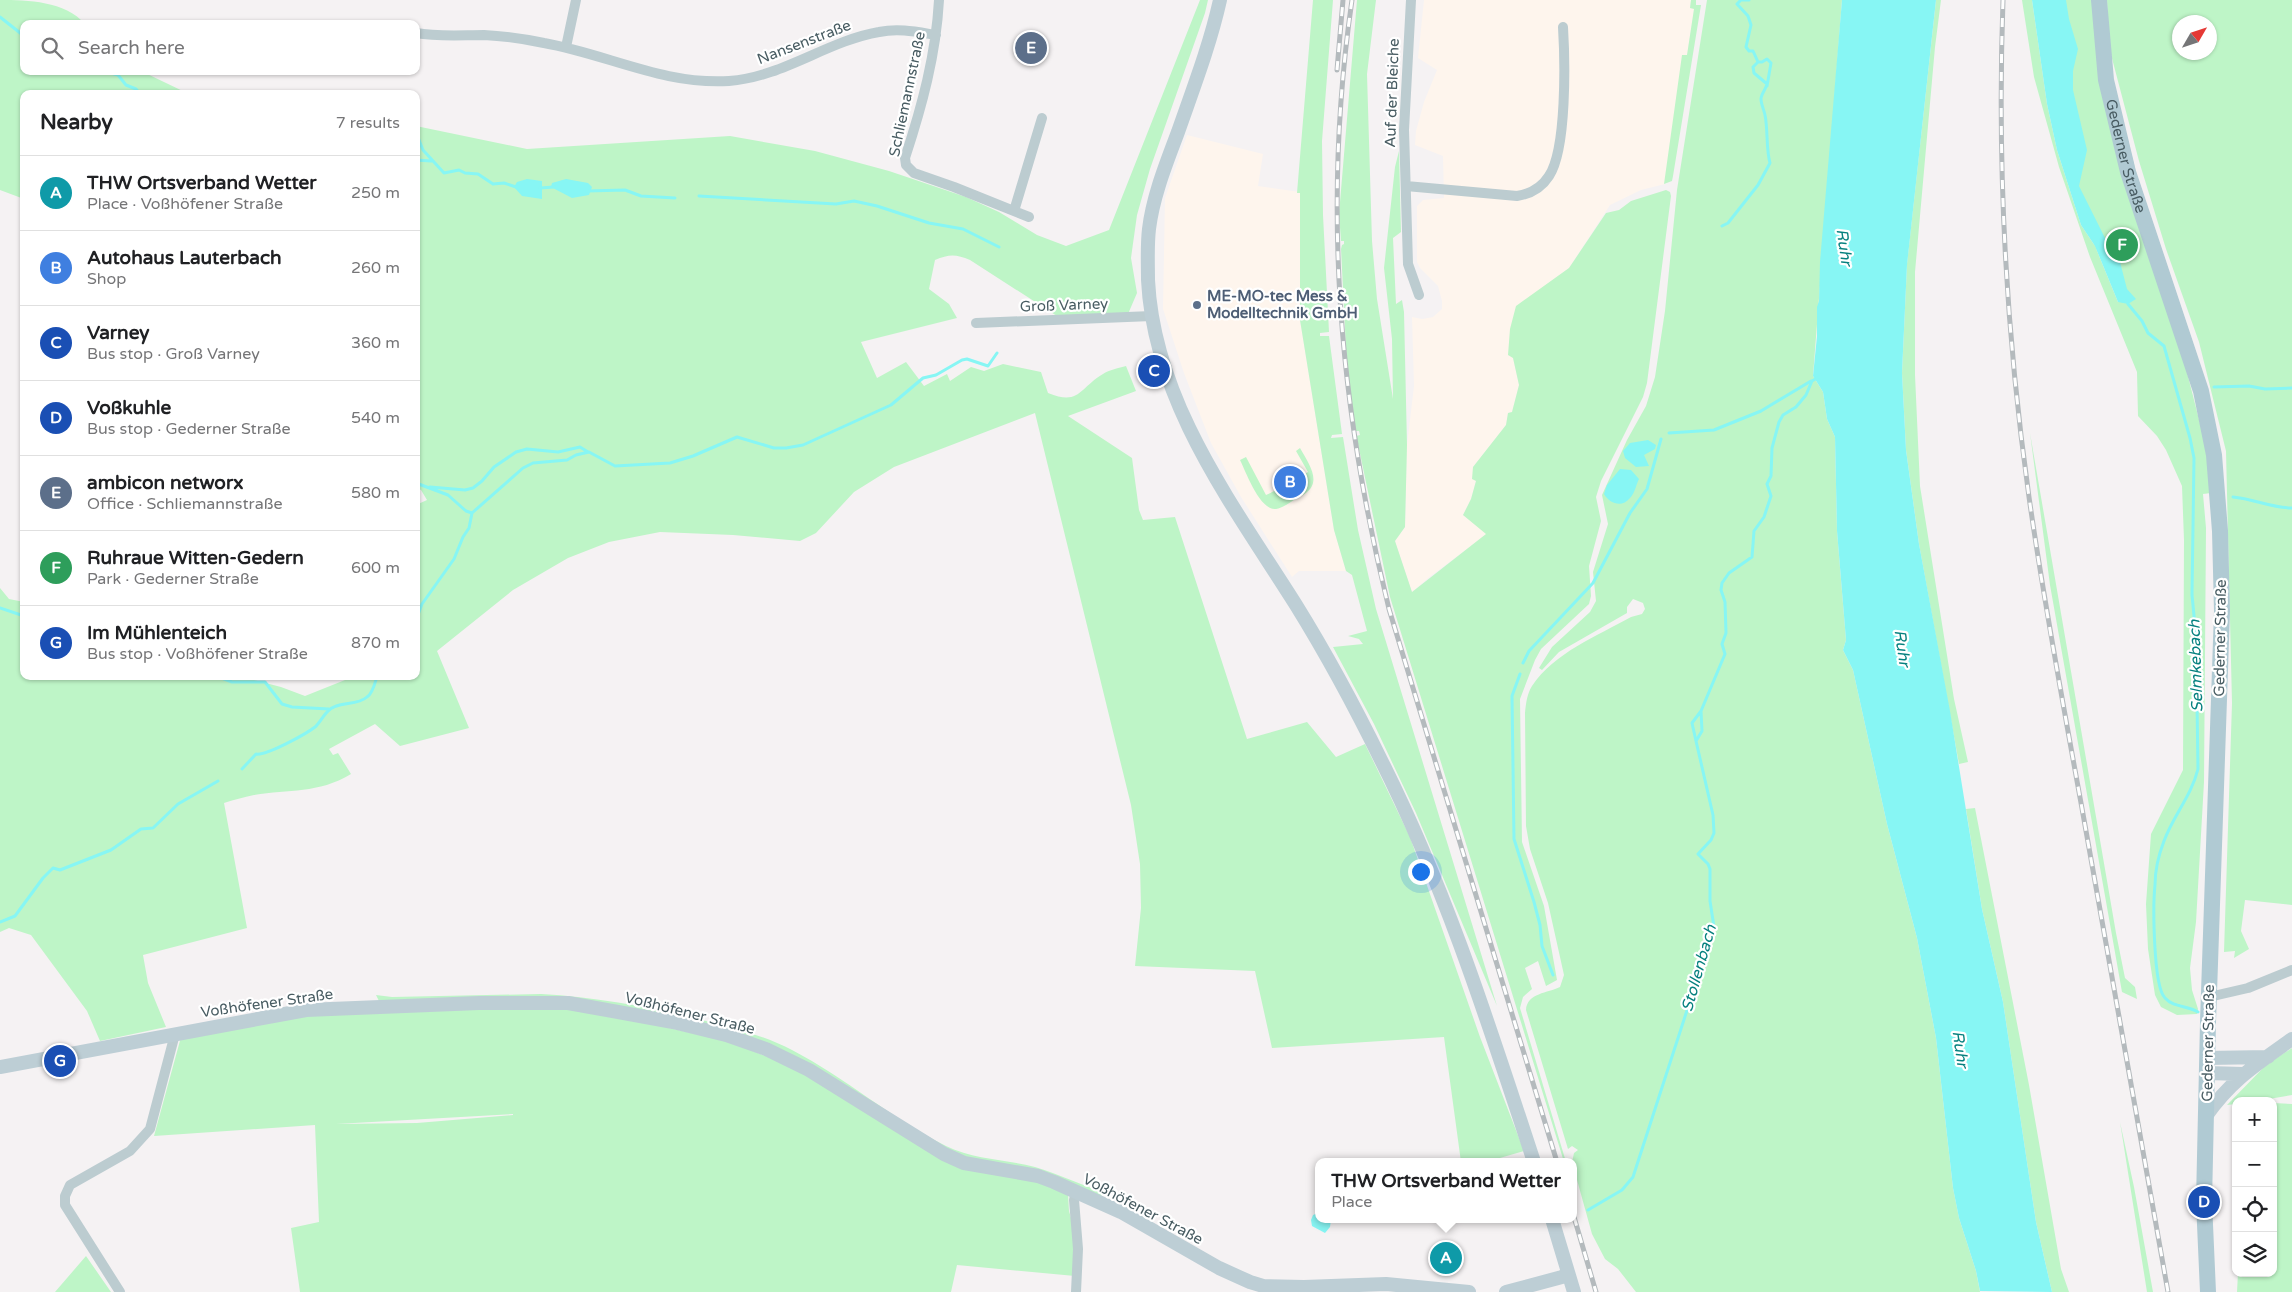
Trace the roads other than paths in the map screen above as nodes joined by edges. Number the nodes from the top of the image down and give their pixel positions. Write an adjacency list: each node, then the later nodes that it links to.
1 (576, 0): 9 (street)
2 (939, 0): 8 (street, Schliemannstraße)
3 (1220, 0): 15 (street)
4 (1411, 0): 11 (street, Auf der Bleiche)
5 (2099, 0): 18 (main road, Gederner Straße)
6 (1563, 27): 11 (street)
7 (420, 33): 9 (street, Nansenstraße)
8 (936, 35): 9 (street, Nansenstraße); 12 (street, Schliemannstraße)
9 (566, 47)
10 (1042, 118): 12 (street)
11 (1406, 186): 14 (street, Auf der Bleiche)
12 (1014, 211): 13 (street, Schliemannstraße)
13 (1029, 217)
14 (1419, 295)
15 (1152, 316): 16 (street, Groß Varney); 26 (street)
16 (976, 323)
17 (2292, 970): 18 (street)
18 (2209, 997): 22 (main road, Gederner Straße)
19 (175, 1034): 23 (street, Voßhöfener Straße); 27 (street, Voßhöfener Straße); 30 (street)
20 (2292, 1039): 21 (street)
21 (2268, 1056): 22 (street); 24 (street)
22 (2207, 1065): 24 (street); 25 (main road, Gederner Straße)
23 (0, 1068)
24 (2243, 1074): 25 (street)
25 (2206, 1116): 35 (main road, Gederner Straße)
26 (1533, 1158)
27 (1076, 1191): 31 (street); 32 (street, Voßhöfener Straße)
28 (1553, 1223): 29 (street)
29 (1568, 1273): 33 (street); 34 (street)
30 (120, 1292)
31 (1076, 1292)
32 (1469, 1292)
33 (1506, 1292)
34 (1574, 1292)
35 (2208, 1292)

